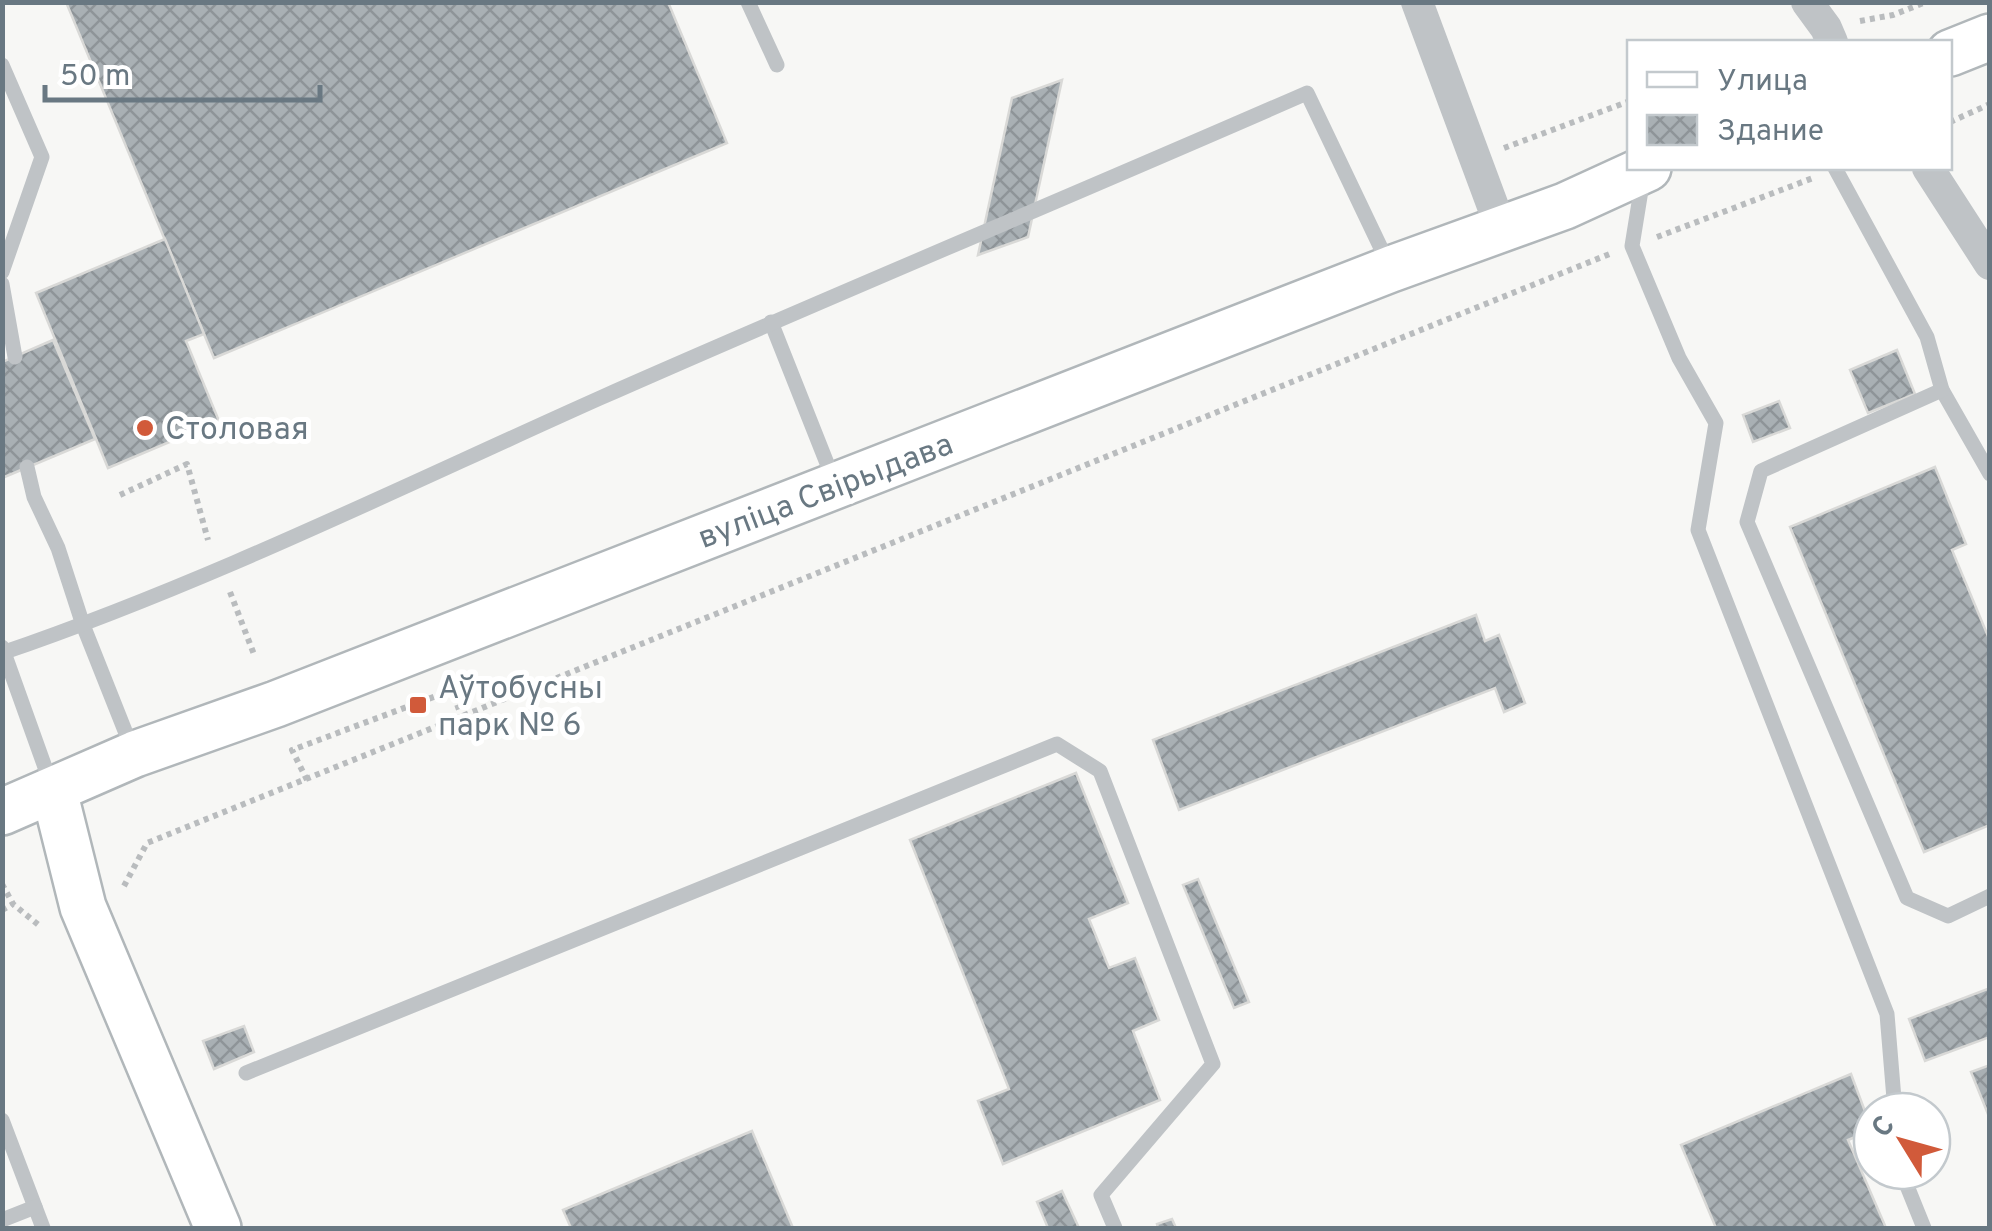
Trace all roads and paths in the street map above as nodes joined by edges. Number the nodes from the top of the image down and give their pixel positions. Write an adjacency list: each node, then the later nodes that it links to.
1 (748, 2): 8 (lane)
2 (1417, 2): 12 (street)
3 (1807, 2): 5 (street)
4 (1990, 37): 6 (main road)
5 (1831, 40)
6 (1952, 52)
7 (2, 65): 22 (lane)
8 (777, 65)
9 (1627, 103): 12 (path)
10 (1990, 104): 11 (path)
11 (1952, 121)
12 (1476, 159): 18 (street)
13 (1643, 170): 18 (main road, вуліца Свірыдава)
14 (1647, 170): 19 (lane)
15 (1831, 170): 19 (path)
16 (1837, 170): 26 (lane)
17 (1929, 170): 20 (street)
18 (1501, 228): 21 (main road, вуліца Свірыдава)
19 (1632, 246): 36 (path); 48 (lane)
20 (1990, 264)
21 (1391, 269): 24 (lane); 29 (main road, вуліца Свірыдава)
22 (2, 272)
23 (2, 284): 25 (lane)
24 (771, 322): 29 (lane); 33 (lane)
25 (15, 356)
26 (1942, 390): 28 (lane); 43 (lane)
27 (28, 467): 33 (lane)
28 (1990, 474)
29 (836, 486): 37 (main road, вуліца Свірыдава)
30 (120, 495): 31 (path)
31 (208, 540)
32 (230, 591): 35 (path)
33 (82, 625): 34 (lane); 37 (lane)
34 (3, 650): 39 (lane)
35 (255, 657)
36 (462, 718): 38 (path); 38 (path)
37 (135, 754): 39 (main road, вуліца Свірыдава)
38 (307, 780): 42 (path)
39 (54, 791): 40 (main road, вуліца Свірыдава); 54 (main road)
40 (2, 812)
41 (2, 884): 44 (path)
42 (124, 886)
43 (1990, 896)
44 (13, 904): 45 (path); 46 (path)
45 (2, 910)
46 (41, 927)
47 (246, 1073): 55 (lane)
48 (1893, 1091)
49 (2, 1120): 51 (lane)
50 (1908, 1191): 56 (lane)
51 (36, 1207): 52 (lane); 53 (lane)
52 (2, 1220)
53 (42, 1228)
54 (218, 1228)
55 (1115, 1228)
56 (1924, 1228)

